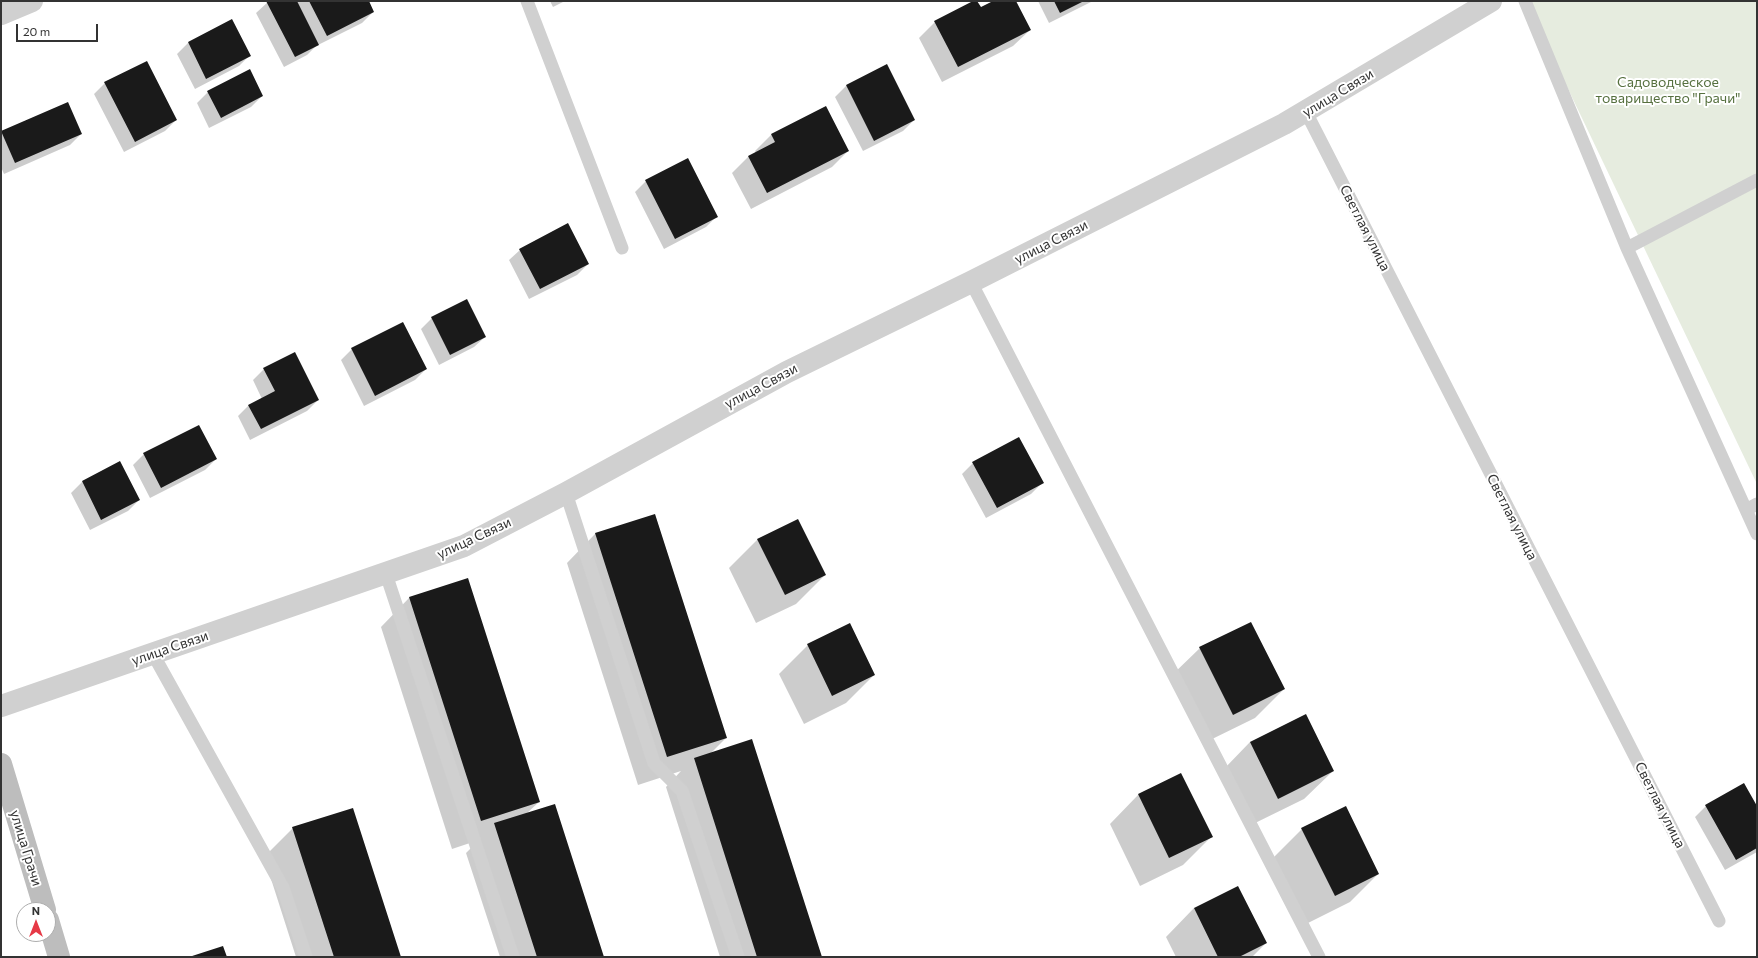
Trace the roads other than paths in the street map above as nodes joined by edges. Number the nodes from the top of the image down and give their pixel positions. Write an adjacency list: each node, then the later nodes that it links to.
1 (32, 1): 5 (street)
2 (526, 1): 8 (lane)
3 (1491, 1): 6 (street, улица Связи)
4 (1525, 1): 9 (lane)
5 (1, 14)
6 (1306, 112): 10 (street, улица Связи); 19 (lane, Светлая улица)
7 (1757, 180): 9 (lane)
8 (622, 248)
9 (1627, 248): 12 (lane)
10 (971, 282): 11 (street, улица Связи); 25 (lane)
11 (566, 493): 14 (street, улица Связи); 24 (lane)
12 (1752, 507): 13 (lane)
13 (1757, 534)
14 (386, 574): 15 (street, улица Связи); 23 (lane)
15 (153, 654): 16 (street, улица Связи); 22 (lane)
16 (1, 706)
17 (1, 764): 18 (street, улица Грачи)
18 (43, 902)
19 (1719, 921)
20 (54, 942): 21 (street)
21 (58, 957)
22 (306, 957)
23 (513, 957)
24 (738, 957)
25 (1319, 957)

